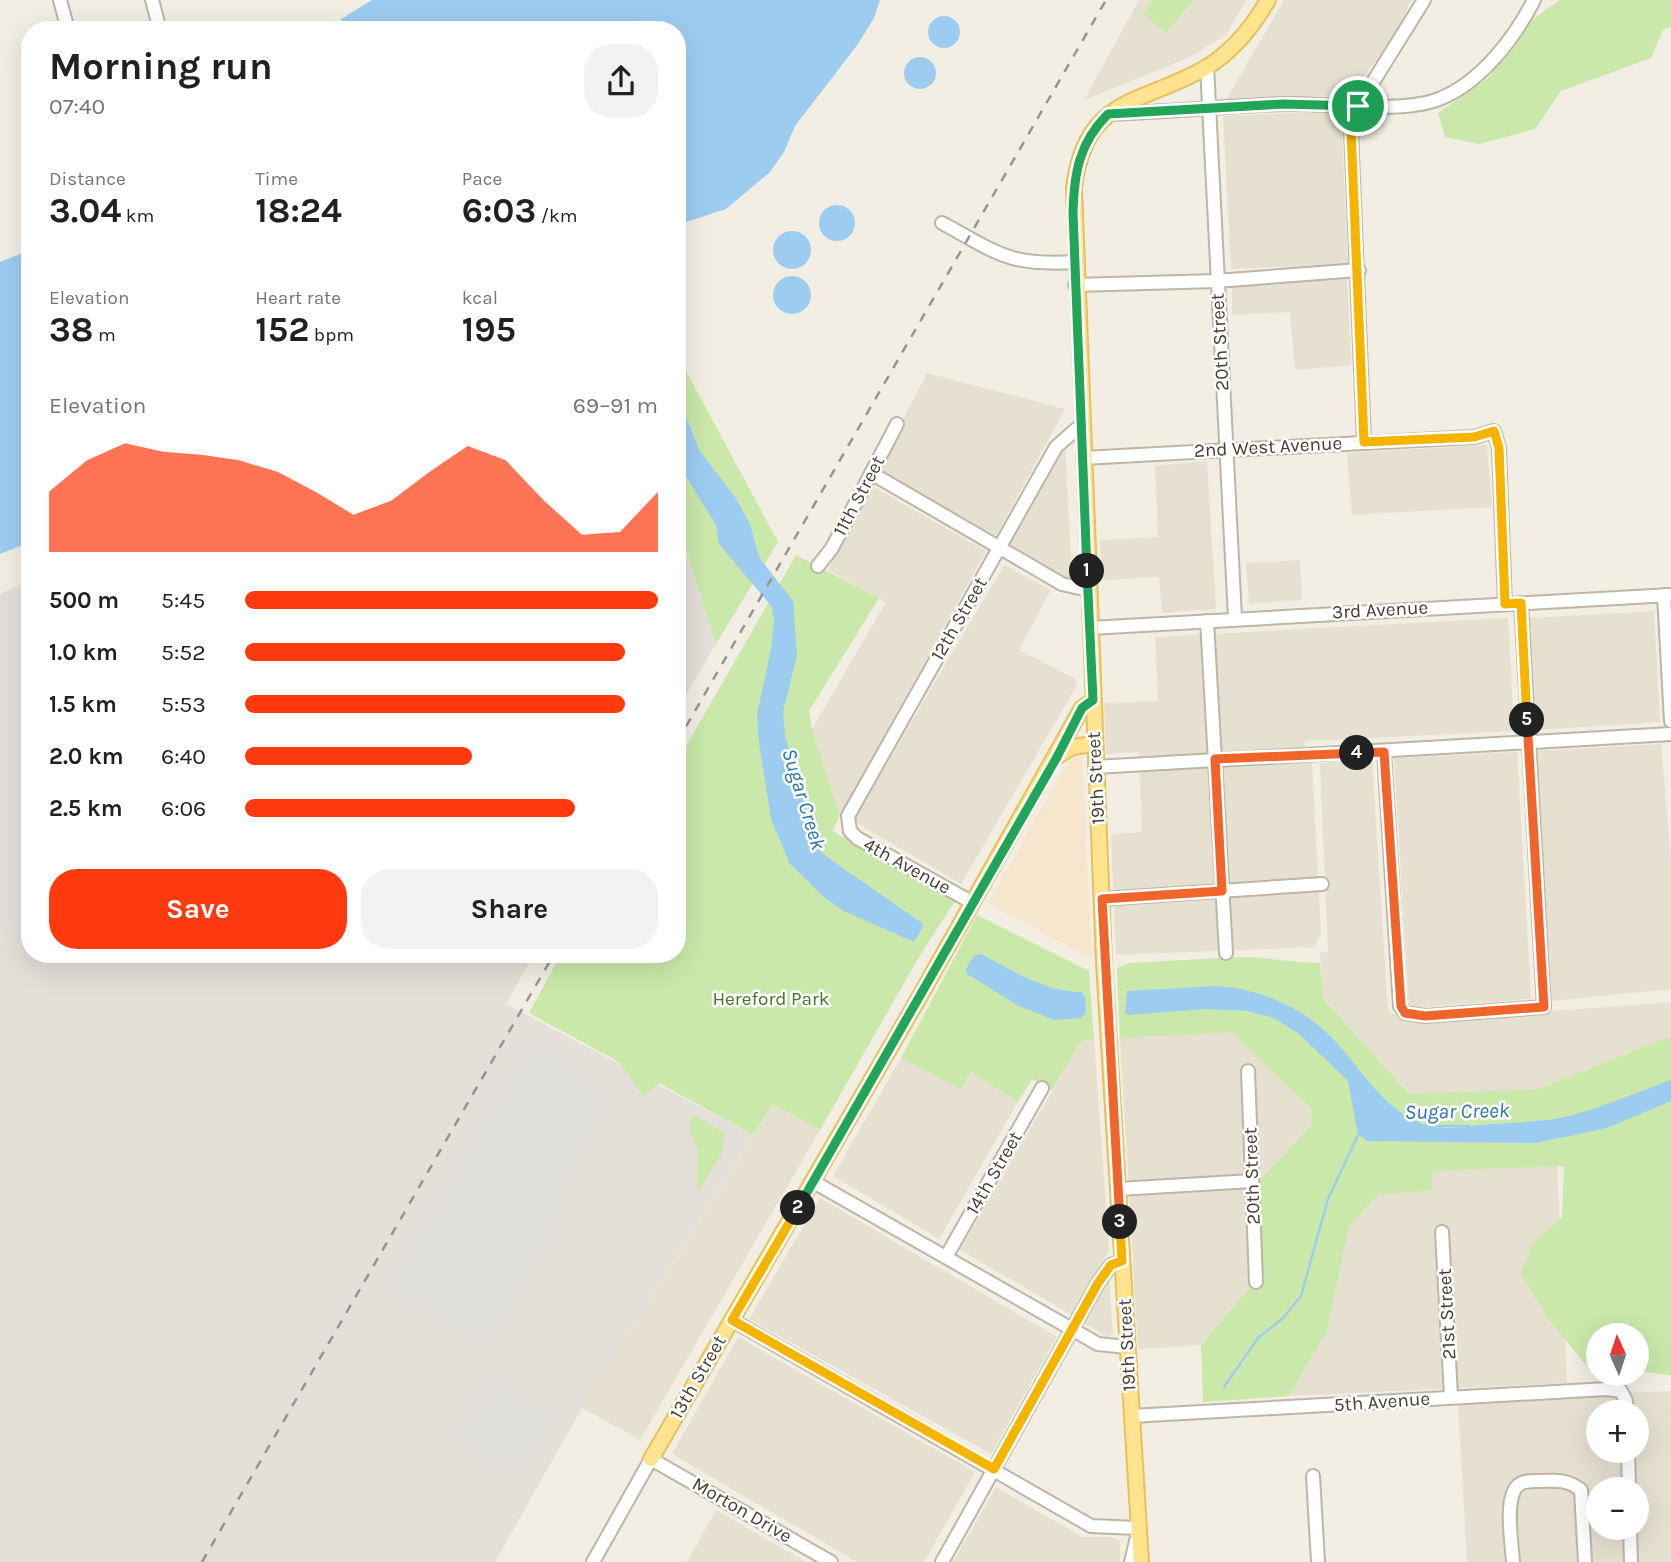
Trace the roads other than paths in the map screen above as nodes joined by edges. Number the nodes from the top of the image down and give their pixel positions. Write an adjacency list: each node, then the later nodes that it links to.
1 (60, 0): 6 (street)
2 (152, 0): 7 (street)
3 (1268, 0): 8 (main road, 19th Street)
4 (1424, 0): 9 (street)
5 (1534, 0): 9 (street)
6 (66, 21)
7 (158, 21)
8 (1207, 66): 10 (street, 20th Street); 11 (main road, 19th Street)
9 (1358, 106): 10 (street); 14 (street)
10 (1208, 109): 11 (street); 15 (street, 20th Street)
11 (1108, 114): 13 (main road, 19th Street)
12 (942, 223): 13 (street)
13 (1074, 262): 16 (main road, 19th Street)
14 (1359, 270): 15 (street); 19 (street)
15 (1216, 281): 16 (street); 20 (street, 20th Street)
16 (1076, 285): 18 (main road, 19th Street)
17 (897, 424): 22 (street, 11th Street)
18 (1081, 425): 21 (main road, 19th Street); 23 (street, 12th Street)
19 (1364, 442): 20 (street, 2nd West Avenue); 28 (street, 2nd West Avenue)
20 (1225, 449): 21 (street, 2nd West Avenue); 29 (street, 20th Street)
21 (1083, 458): 25 (main road, 19th Street)
22 (871, 473): 23 (street); 24 (street, 11th Street)
23 (1000, 547): 25 (street); 41 (street, 12th Street)
24 (818, 566)
25 (1088, 590): 31 (main road, 19th Street)
26 (1667, 595): 27 (street, 3rd Avenue); 33 (street)
27 (1521, 603): 28 (street, 3rd Avenue); 35 (street)
28 (1505, 604): 29 (street, 3rd Avenue)
29 (1236, 618): 30 (street, 3rd Avenue)
30 (1207, 621): 31 (street, 3rd Avenue); 39 (street)
31 (1090, 628): 32 (main road, 19th Street)
32 (1093, 700): 36 (main road, 19th Street); 38 (main road, 13th Street)
33 (1671, 721)
34 (1671, 734): 35 (street)
35 (1528, 743): 37 (street); 37 (street)
36 (1094, 744): 38 (main road); 40 (main road, 19th Street)
37 (1384, 752): 39 (street)
38 (1057, 757): 45 (main road, 13th Street)
39 (1215, 759): 40 (street); 43 (street)
40 (1095, 767): 44 (main road, 19th Street)
41 (848, 822): 45 (street, 4th Avenue)
42 (1322, 884): 43 (street)
43 (1222, 891): 44 (street); 46 (street)
44 (1102, 899): 51 (main road, 19th Street)
45 (973, 903): 49 (main road, 13th Street)
46 (1226, 953)
47 (1248, 1071): 50 (street, 20th Street)
48 (1042, 1088): 53 (street, 14th Street)
49 (812, 1181): 53 (street); 56 (main road, 13th Street)
50 (1252, 1181): 51 (street); 55 (street, 20th Street)
51 (1118, 1189): 54 (main road, 19th Street)
52 (1442, 1231): 59 (street, 21st Street)
53 (946, 1257): 57 (street)
54 (1122, 1261): 57 (street); 58 (main road, 19th Street)
55 (1256, 1282)
56 (732, 1320): 62 (main road, 13th Street); 63 (street)
57 (1074, 1331): 58 (street); 63 (street)
58 (1127, 1347): 61 (main road, 19th Street)
59 (1451, 1396): 60 (street, 5th Avenue); 61 (street, 5th Avenue)
60 (1624, 1400)
61 (1131, 1416): 65 (main road, 19th Street)
62 (651, 1459): 67 (street, 13th Street); 68 (street, Morton Drive)
63 (994, 1469): 65 (street); 69 (street)
64 (1313, 1476): 72 (street)
65 (1137, 1531): 70 (street); 71 (main road, 19th Street)
66 (1630, 1540): 75 (street)
67 (593, 1562)
68 (831, 1562)
69 (942, 1562)
70 (1131, 1562)
71 (1141, 1562)
72 (1318, 1562)
73 (1513, 1562): 74 (street)
74 (1585, 1562)
75 (1631, 1562)

